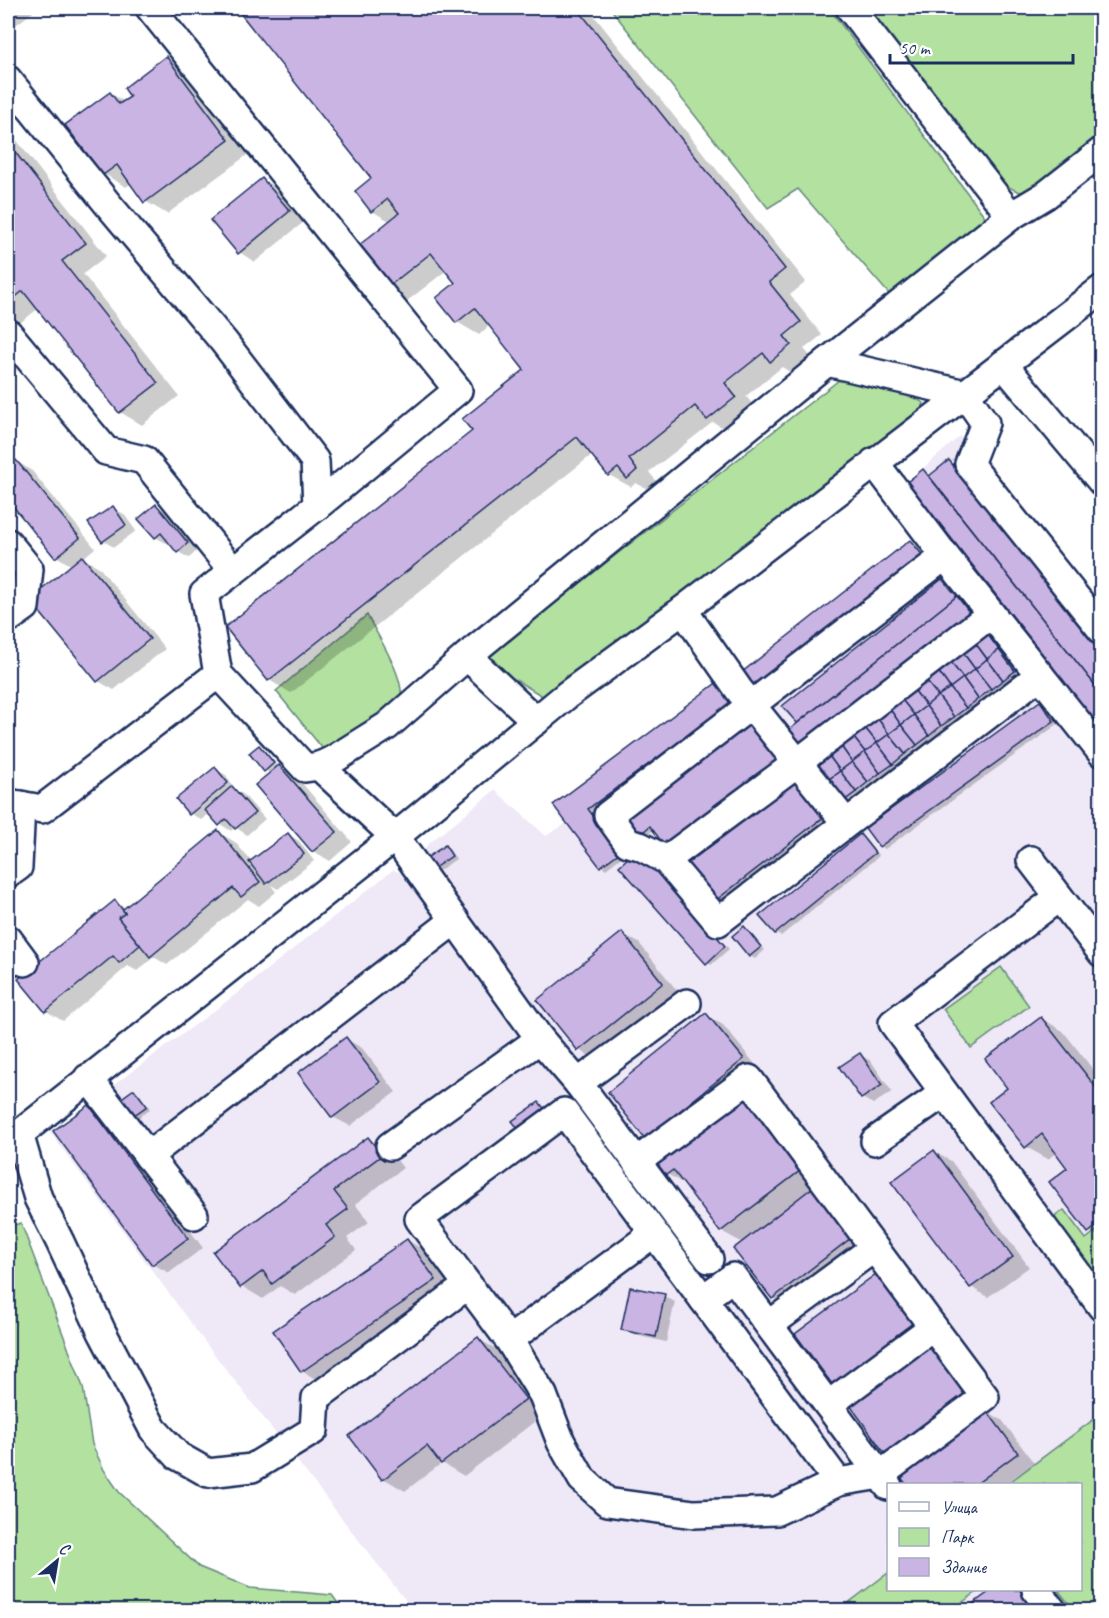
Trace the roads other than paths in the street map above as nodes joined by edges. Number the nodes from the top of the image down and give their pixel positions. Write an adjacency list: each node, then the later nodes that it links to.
1 (150, 8): 13 (street)
2 (850, 8): 5 (street)
3 (8, 80): 13 (street)
4 (1101, 151): 5 (street)
5 (1011, 216): 8 (street)
6 (1101, 289): 9 (street)
7 (8, 333): 16 (street)
8 (827, 362): 10 (street); 21 (street)
9 (1003, 364): 10 (street); 12 (street)
10 (965, 394): 11 (street); 20 (street)
11 (874, 462): 15 (street); 17 (street)
12 (1101, 482)
13 (317, 506): 16 (street)
14 (8, 543): 19 (street)
15 (945, 556): 18 (street); 24 (street)
16 (233, 571): 22 (street)
17 (683, 610): 24 (street); 25 (street)
18 (991, 614): 23 (street); 27 (street)
19 (8, 619)
20 (1101, 630)
21 (467, 656): 25 (street); 28 (street)
22 (218, 674): 28 (street); 29 (street)
23 (1040, 675): 26 (street); 30 (street)
24 (752, 706): 27 (street); 32 (street)
25 (536, 721): 31 (street)
26 (1101, 753)
27 (797, 763): 30 (street); 32 (street)
28 (319, 766): 31 (street)
29 (14, 804): 34 (street)
30 (846, 823): 32 (street)
31 (395, 837): 36 (street); 42 (street)
32 (666, 860)
33 (1031, 860): 35 (street)
34 (8, 874)
35 (1059, 897): 38 (street); 44 (street)
36 (455, 920): 41 (street); 48 (street)
37 (8, 939): 39 (street)
38 (1101, 953)
39 (25, 962)
40 (687, 1003): 43 (street)
41 (540, 1039): 43 (street); 47 (street)
42 (88, 1078): 45 (street); 48 (street)
43 (578, 1083): 49 (street)
44 (944, 1093): 46 (street); 56 (street)
45 (13, 1138): 54 (street)
46 (875, 1141)
47 (390, 1146)
48 (148, 1156): 50 (street)
49 (636, 1162): 52 (street); 53 (street)
50 (194, 1215)
51 (654, 1233): 54 (street); 55 (street); 59 (street)
52 (874, 1248): 57 (street); 58 (street)
53 (708, 1259)
54 (468, 1285): 59 (street)
55 (703, 1299): 57 (street); 62 (street)
56 (1101, 1307)
57 (769, 1325): 60 (street)
58 (933, 1327): 60 (street); 61 (street)
59 (509, 1340): 62 (street)
60 (828, 1405): 61 (street)
61 (884, 1480): 62 (street)
62 (838, 1482)
63 (1037, 1591): 64 (street)
64 (1052, 1611)

